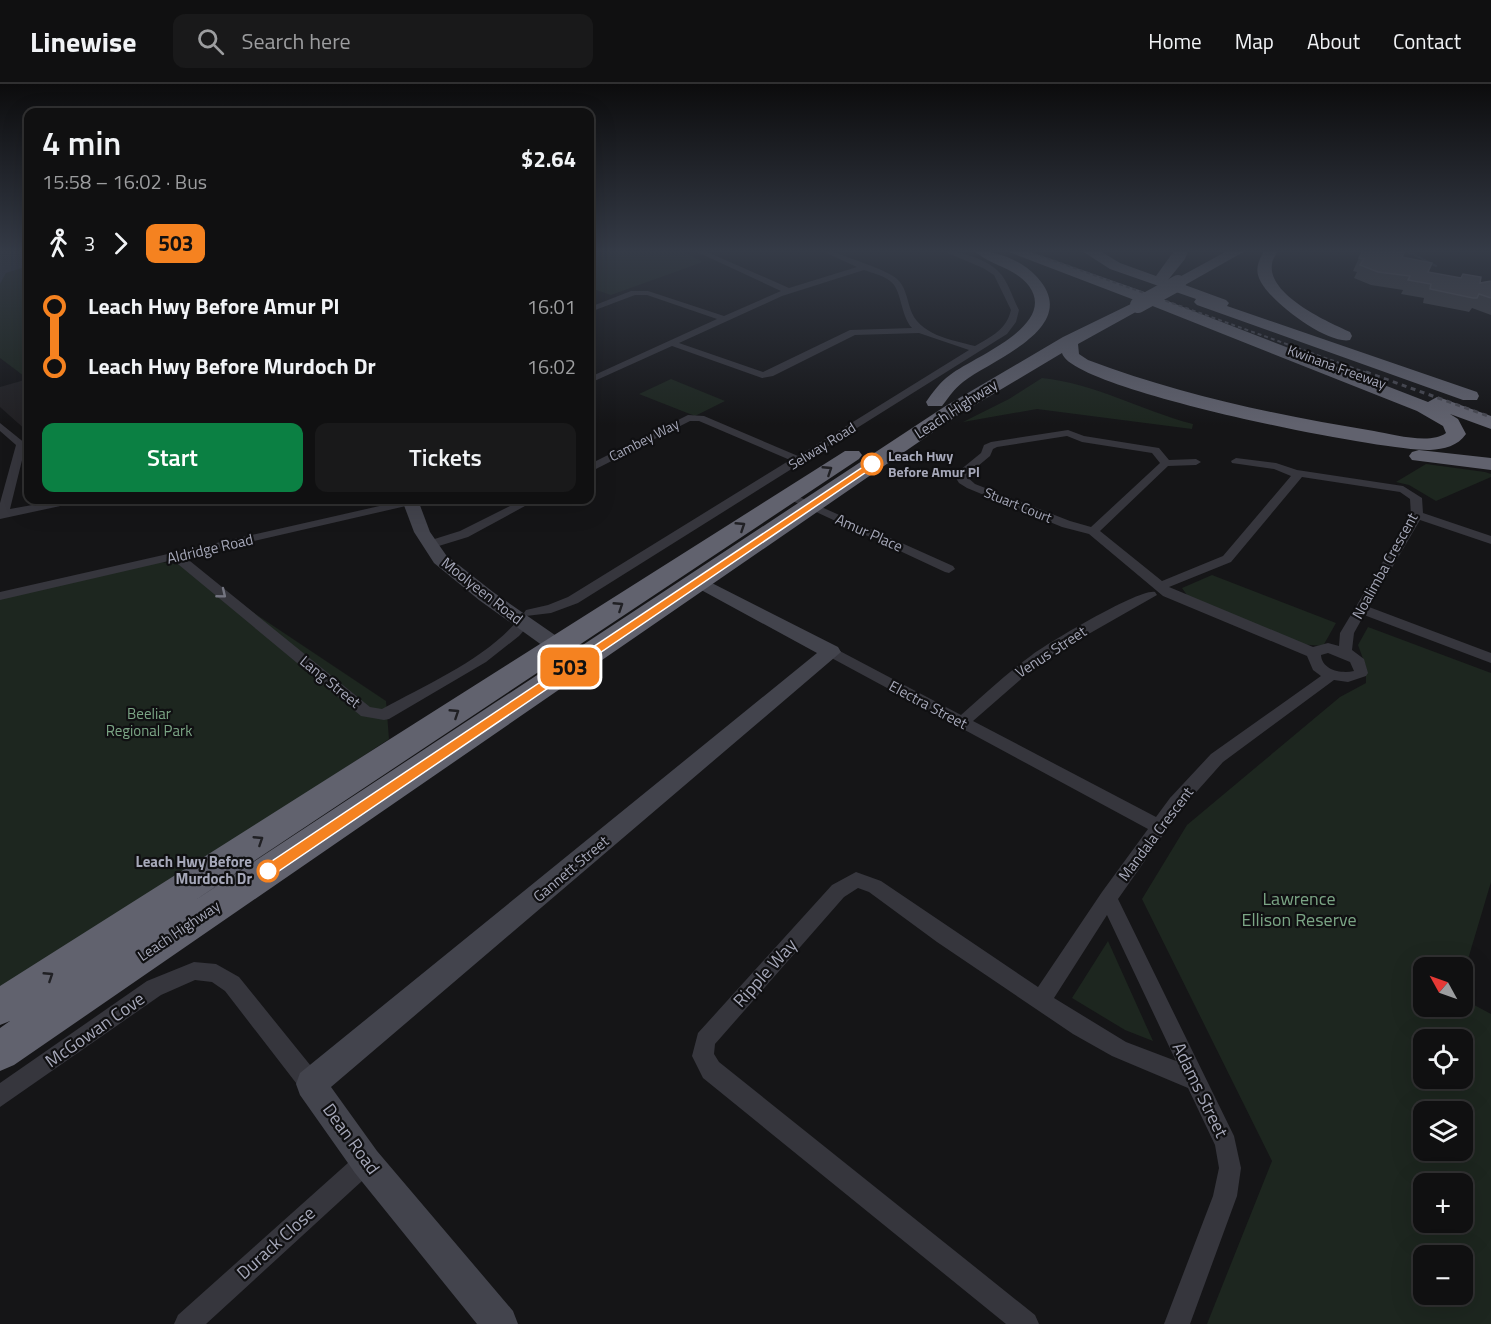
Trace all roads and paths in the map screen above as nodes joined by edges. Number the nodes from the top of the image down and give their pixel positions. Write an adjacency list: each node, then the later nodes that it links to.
1 (696, 309): 13 (street)
2 (748, 309): 13 (street)
3 (906, 309): 14 (street)
4 (1014, 309): 17 (street, Selway Road)
5 (1043, 309): 21 (highway)
6 (1111, 309): 15 (highway, Leach Highway)
7 (1112, 309): 18 (highway, Leach Highway)
8 (1159, 309): 26 (highway)
9 (1161, 309): 22 (highway, Kwinana Freeway)
10 (1223, 309): 20 (highway, Kwinana Freeway)
11 (1240, 309): 20 (highway)
12 (1296, 309): 20 (highway)
13 (725, 319): 16 (street)
14 (921, 330): 16 (street); 17 (street)
15 (1069, 341): 18 (highway, Leach Highway); 24 (highway)
16 (671, 343): 19 (street)
17 (976, 349): 29 (street, Selway Road)
18 (1047, 362): 21 (highway, Leach Highway); 24 (highway); 33 (highway); 36 (highway, Leach Highway)
19 (594, 378)
20 (1487, 398)
21 (935, 402): 36 (highway, Leach Highway, one-way to 21)
22 (1491, 423)
23 (0, 426): 25 (street)
24 (1384, 440): 26 (highway)
25 (24, 443)
26 (1419, 445): 28 (highway)
27 (24, 447): 41 (street)
28 (1491, 459)
29 (800, 460): 34 (street, Cambey Way); 52 (street, Selway Road)
30 (1236, 461): 35 (street)
31 (1196, 462): 32 (street)
32 (1165, 463): 43 (street); 43 (street, Stuart Court)
33 (1491, 464)
34 (594, 466)
35 (1296, 474): 42 (street, Noalimba Crescent); 49 (street)
36 (799, 501): 47 (street, Amur Place); 48 (highway, Leach Highway); 53 (highway, Leach Highway, one-way to 36)
37 (56, 504): 41 (street)
38 (398, 504): 46 (street, Aldridge Road)
39 (417, 504): 45 (street, Moolyeen Road)
40 (522, 504): 45 (street)
41 (2, 515)
42 (1417, 515): 44 (street); 51 (street, Noalimba Crescent)
43 (1093, 531): 49 (street)
44 (1491, 540)
45 (434, 544): 52 (street, Moolyeen Road)
46 (177, 557): 50 (street, Aldridge Road); 52 (street, Lang Street, one-way to 52)
47 (949, 569)
48 (698, 581): 53 (highway, Leach Highway); 54 (street, Electra Street)
49 (1154, 591): 56 (street); 59 (street, Venus Street)
50 (0, 596)
51 (1361, 609): 55 (street, Noalimba Crescent); 57 (street)
52 (527, 618): 53 (street, Moolyeen Road)
53 (575, 649): 62 (highway, Leach Highway)
54 (831, 652): 59 (street, Electra Street); 68 (street, Gannett Street)
55 (1345, 652): 56 (street); 58 (street)
56 (1314, 653): 58 (street)
57 (1491, 658)
58 (1332, 675): 60 (street, Mandala Crescent)
59 (961, 723): 60 (street, Electra Street)
60 (1160, 827): 61 (street, Mandala Crescent)
61 (1108, 898): 64 (street, Mandala Crescent); 67 (street, Adams Street)
62 (168, 919): 65 (highway, Leach Highway, one-way to 62); 66 (highway, Leach Highway)
63 (194, 971): 68 (street, Dean Road); 69 (street, McGowan Cove)
64 (1041, 1000): 67 (street, Ripple Way); 73 (street, Ripple Way)
65 (0, 1007)
66 (0, 1051)
67 (1195, 1080): 74 (street, Adams Street)
68 (311, 1084): 70 (street, Dean Road)
69 (0, 1096)
70 (366, 1162): 71 (street, Durack Close); 72 (street, Dean Road)
71 (187, 1324)
72 (501, 1324)
73 (1026, 1324)
74 (1177, 1324)

